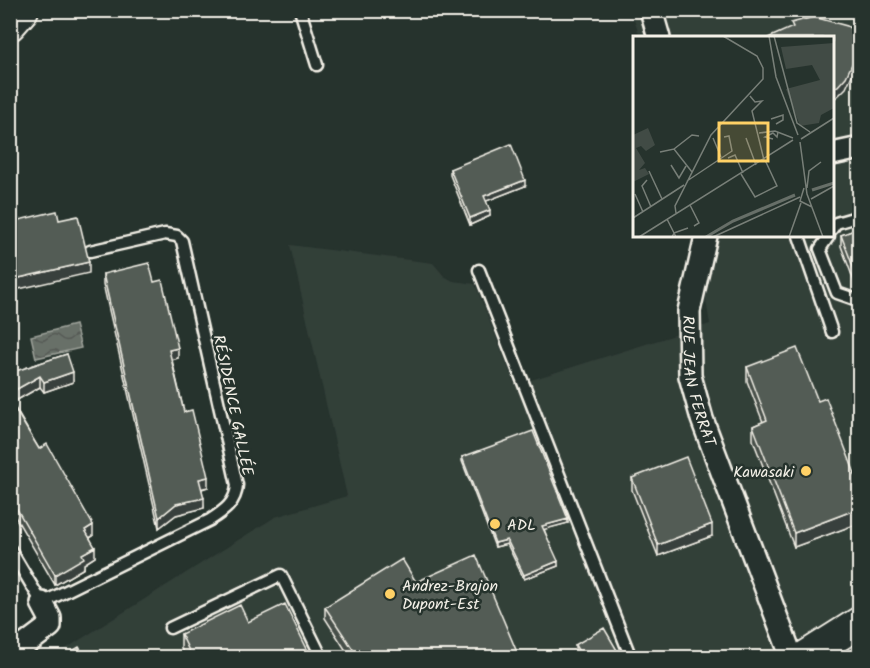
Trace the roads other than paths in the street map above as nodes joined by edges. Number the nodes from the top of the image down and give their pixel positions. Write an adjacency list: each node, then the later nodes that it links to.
1 (23, 10): 4 (street)
2 (300, 10): 6 (lane)
3 (651, 10): 5 (street)
4 (10, 25)
5 (658, 36)
6 (317, 65)
7 (860, 147): 8 (street)
8 (834, 154)
9 (860, 216): 10 (lane)
10 (834, 226)
11 (706, 237): 25 (street, RUE JEAN FERRAT)
12 (799, 237): 17 (lane)
13 (828, 237): 16 (lane)
14 (90, 251): 19 (lane, RÉSIDENCE GALLÉE)
15 (479, 270): 24 (lane)
16 (860, 301)
17 (832, 332)
18 (10, 549): 19 (lane)
19 (42, 603): 22 (street)
20 (860, 622): 25 (street)
21 (170, 628): 23 (lane)
22 (10, 656)
23 (322, 657)
24 (631, 657)
25 (803, 657)

